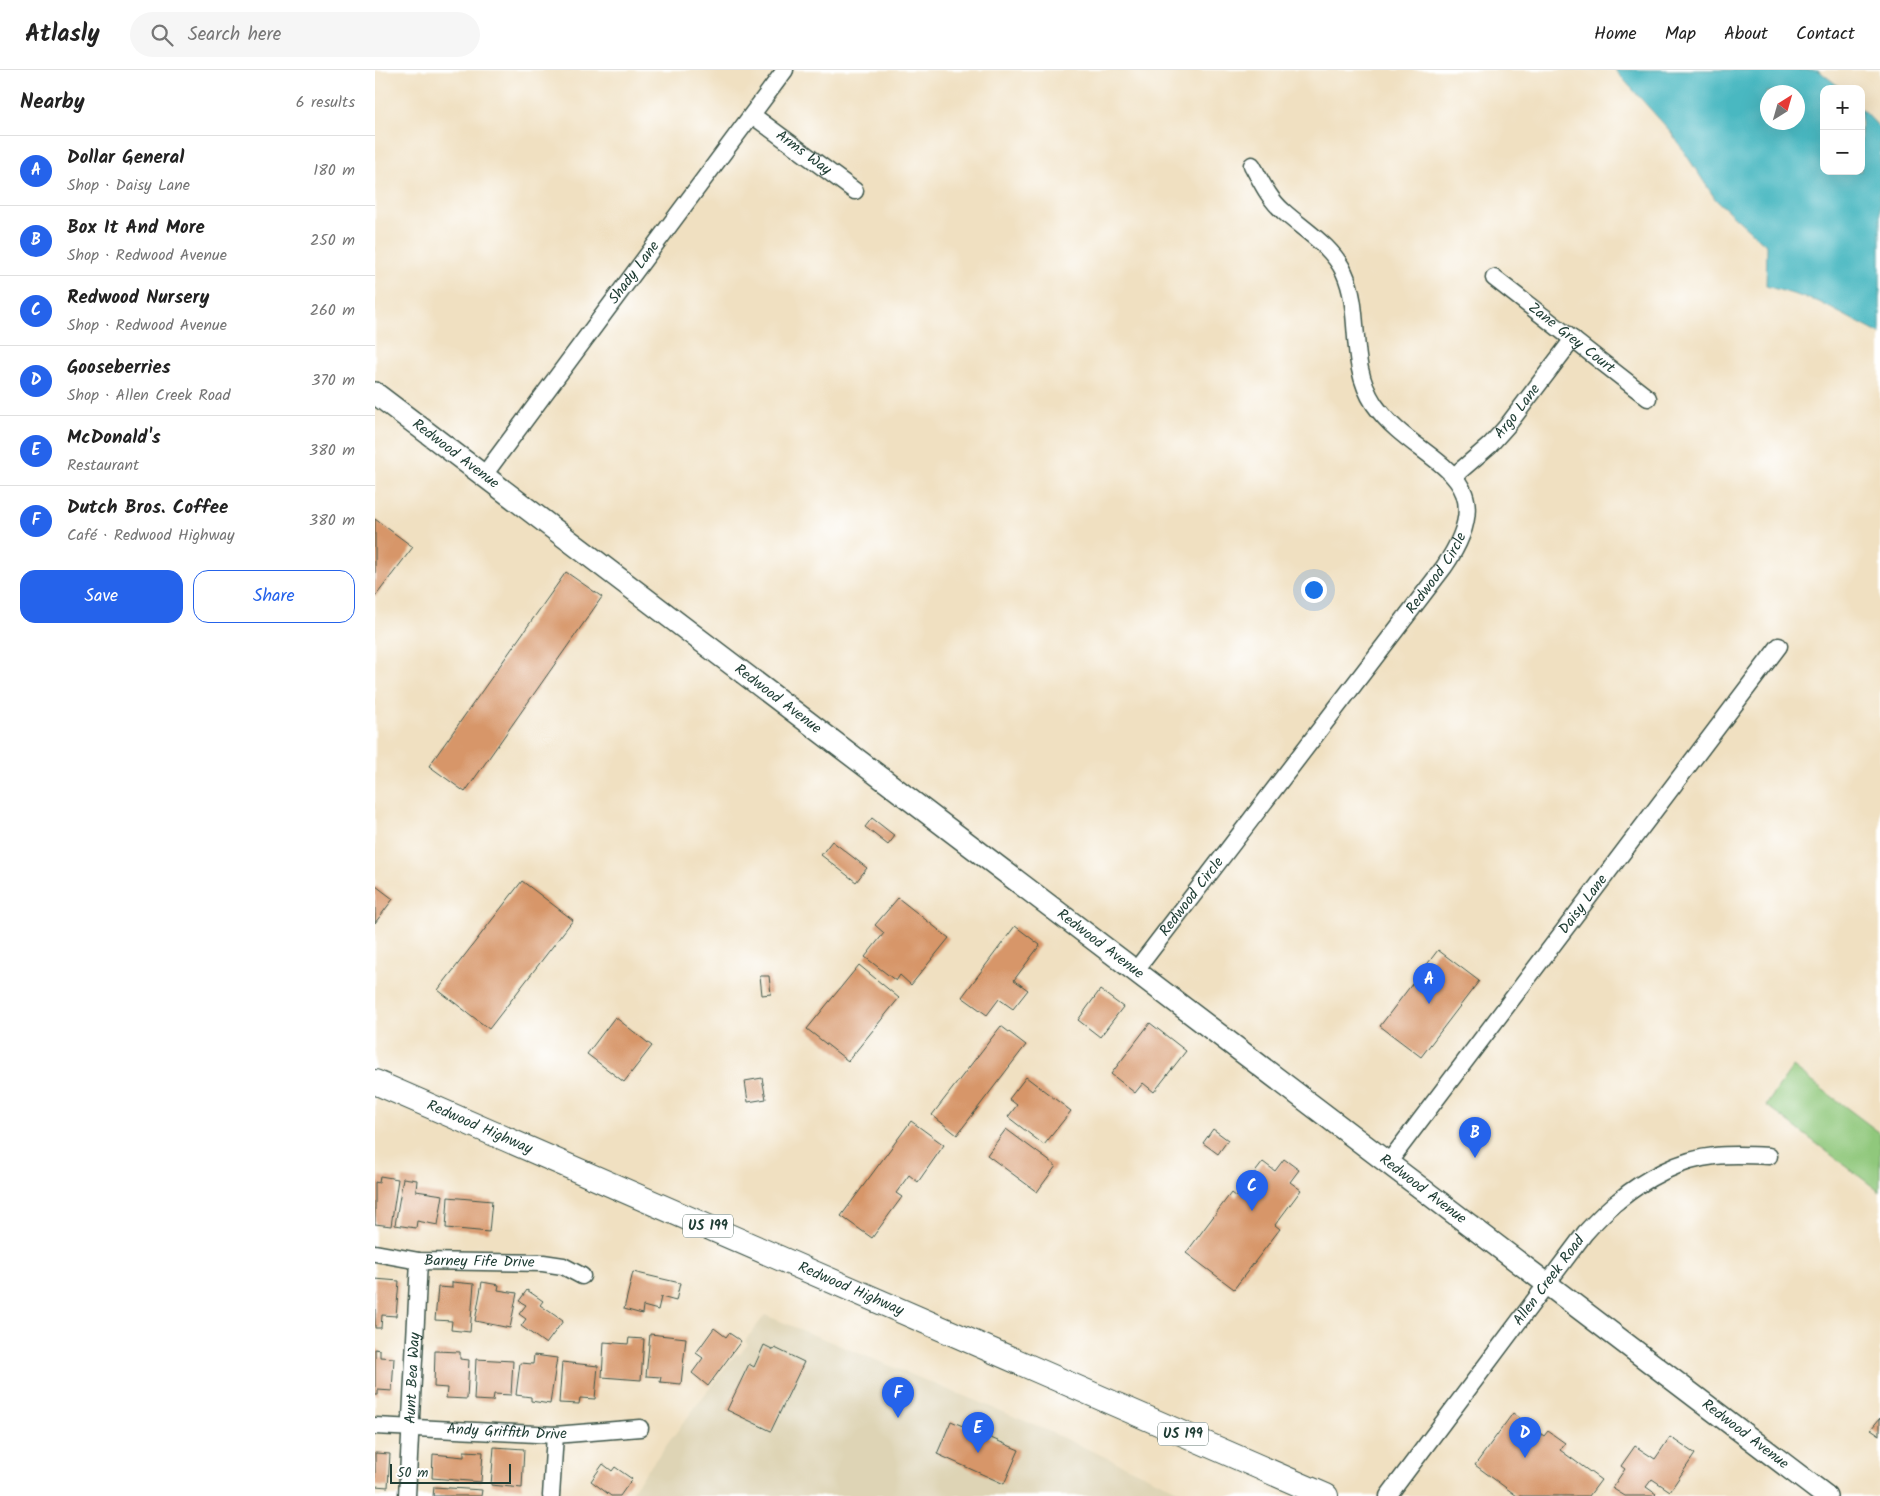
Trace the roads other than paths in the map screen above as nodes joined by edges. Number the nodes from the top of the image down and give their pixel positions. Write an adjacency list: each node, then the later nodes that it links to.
1 (785, 70): 2 (street, Shady Lane)
2 (752, 115): 4 (street, Arms Way); 9 (street, Shady Lane)
3 (1252, 165): 10 (street, Redwood Circle)
4 (855, 191)
5 (1494, 278): 6 (street, Zane Grey Court)
6 (1573, 339): 8 (street, Zane Grey Court); 10 (street, Argo Lane)
7 (375, 393): 9 (main road, Redwood Avenue)
8 (1647, 398)
9 (484, 475): 12 (main road, Redwood Avenue)
10 (1454, 476): 12 (street, Redwood Circle)
11 (1779, 646): 15 (street, Daisy Lane)
12 (1136, 970): 15 (main road, Redwood Avenue)
13 (375, 1082): 26 (highway, Redwood Highway / US 199)
14 (1769, 1156): 19 (street, Allen Creek Road)
15 (1388, 1163): 19 (main road, Redwood Avenue)
16 (375, 1253): 17 (street, Barney Fife Drive)
17 (419, 1261): 18 (street, Barney Fife Drive); 21 (street, Aunt Bea Way)
18 (581, 1276)
19 (1546, 1284): 27 (street, Allen Creek Road); 28 (main road, Redwood Avenue)
20 (375, 1426): 21 (street, Andy Griffith Drive)
21 (412, 1428): 23 (street, Andy Griffith Drive); 24 (street, Aunt Bea Way)
22 (640, 1428): 23 (street, Andy Griffith Drive)
23 (555, 1435): 25 (street)
24 (407, 1496)
25 (551, 1496)
26 (1326, 1496)
27 (1388, 1496)
28 (1826, 1496)

